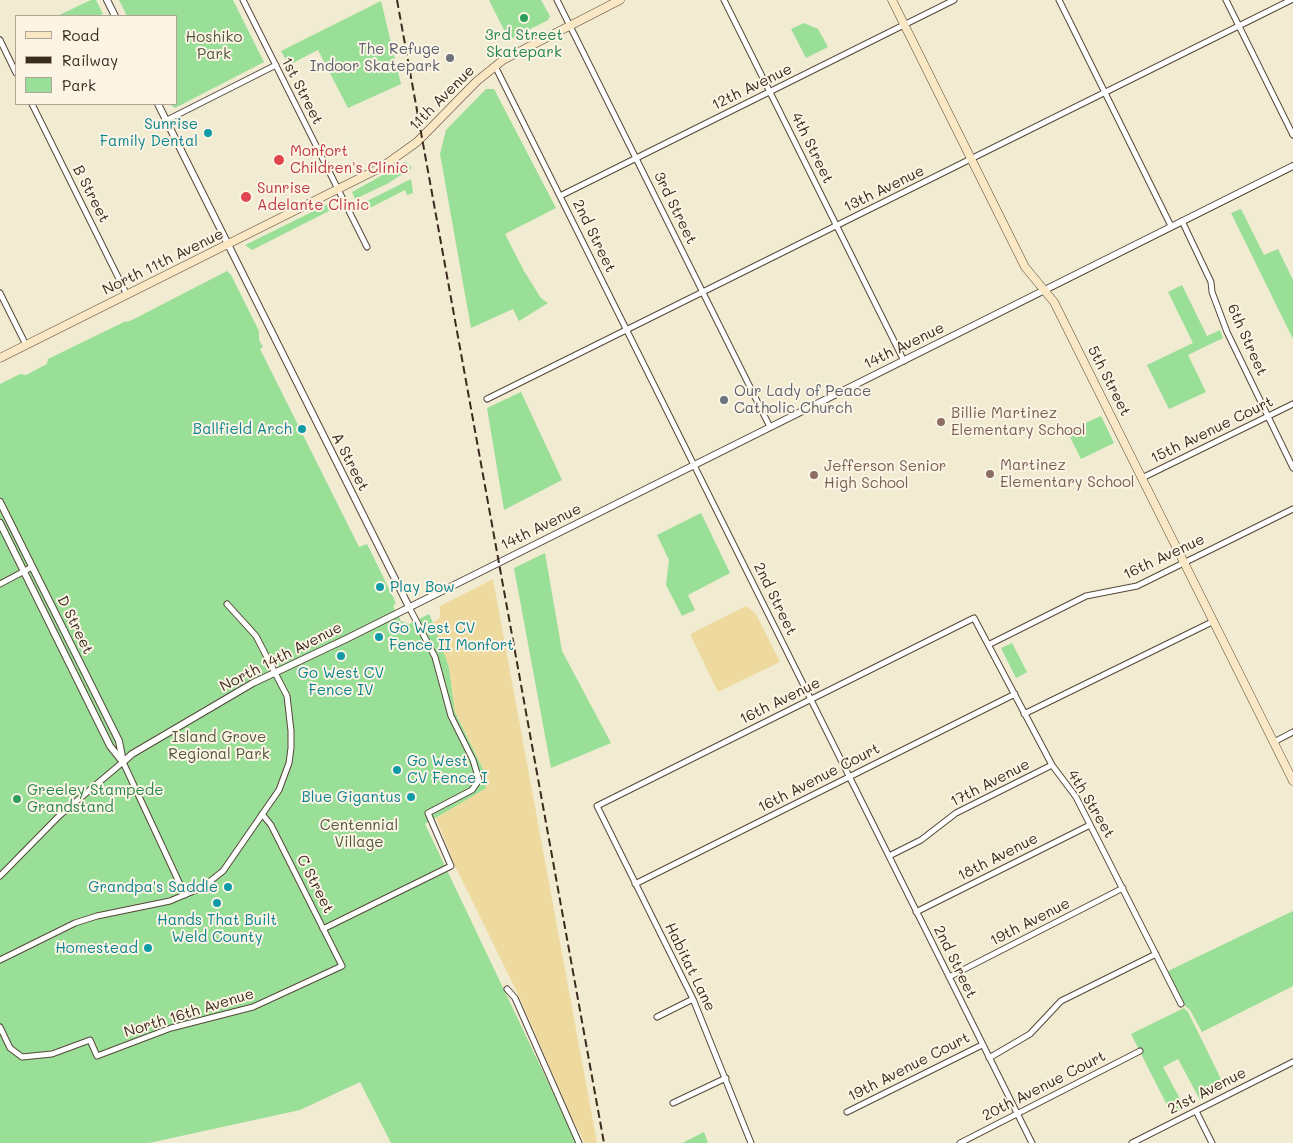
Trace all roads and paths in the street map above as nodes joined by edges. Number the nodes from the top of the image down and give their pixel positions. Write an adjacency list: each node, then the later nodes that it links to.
1 (107, 0): 11 (street)
2 (243, 0): 16 (street, 1st Street)
3 (557, 0): 12 (street, 3rd Street)
4 (620, 0): 12 (main road, 11th Avenue)
5 (724, 0): 19 (street, 4th Street)
6 (892, 0): 13 (main road, 5th Street)
7 (954, 0): 13 (street, 12th Avenue)
8 (1059, 0): 20 (street)
9 (1226, 0): 14 (street)
10 (1291, 0): 14 (street, 13th Avenue)
11 (114, 15)
12 (569, 26): 17 (main road, 11th Avenue); 25 (street, 3rd Street)
13 (905, 26): 19 (street, 12th Avenue); 26 (main road, 5th Street)
14 (1239, 26): 20 (street, 13th Avenue); 24 (street)
15 (0, 40): 18 (street)
16 (276, 65): 23 (street); 28 (street, 1st Street)
17 (495, 66): 28 (main road, 11th Avenue); 29 (street, 2nd Street)
18 (15, 71)
19 (770, 92): 25 (street, 12th Avenue); 31 (street, 4th Street)
20 (1105, 92): 26 (street, 13th Avenue); 32 (street)
21 (32, 105): 38 (street, B Street)
22 (158, 105): 23 (street, A Street)
23 (166, 120): 33 (street, A Street)
24 (1293, 135)
25 (636, 158): 29 (street, 12th Avenue); 36 (street, 3rd Street)
26 (971, 159): 31 (street, 13th Avenue); 35 (main road, 5th Street)
27 (1293, 166): 30 (street, 14th Avenue)
28 (338, 190): 33 (main road, North 11th Avenue); 34 (street, 1st Street)
29 (560, 196): 39 (street, 2nd Street)
30 (1182, 221): 32 (street, 14th Avenue); 45 (street, 6th Street)
31 (837, 226): 36 (street, 13th Avenue); 42 (street, 4th Street)
32 (1171, 226): 35 (street, 14th Avenue)
33 (228, 245): 38 (main road, North 11th Avenue); 59 (street, A Street)
34 (367, 247)
35 (1045, 290): 42 (street, 14th Avenue); 49 (main road, 5th Street)
36 (703, 292): 39 (street, 13th Avenue); 46 (street, 3rd Street)
37 (0, 293): 40 (street)
38 (127, 295): 40 (main road, North 11th Avenue)
39 (628, 331): 43 (street, 13th Avenue); 47 (street, 2nd Street)
40 (26, 345): 41 (main road, North 11th Avenue)
41 (0, 358)
42 (904, 361): 46 (street, 14th Avenue)
43 (488, 399)
44 (1293, 404): 45 (street, 15th Avenue Court)
45 (1268, 417): 48 (street, 6th Street); 49 (street, 15th Avenue Court)
46 (770, 427): 47 (street, 14th Avenue)
47 (694, 464): 53 (street, 14th Avenue); 65 (street, 2nd Street)
48 (1293, 468)
49 (1142, 478): 54 (main road, 5th Street)
50 (0, 502): 55 (street, D Street)
51 (1293, 509): 54 (street, 16th Avenue)
52 (0, 523): 56 (street, D Street)
53 (499, 562): 59 (street, North 14th Avenue)
54 (1185, 563): 61 (main road, 5th Street); 62 (street, 16th Avenue)
55 (32, 567): 56 (street); 69 (street, D Street)
56 (22, 572): 57 (street); 69 (street, D Street)
57 (0, 584)
58 (228, 604): 63 (street)
59 (410, 607): 63 (street, North 14th Avenue); 82 (street, A Street)
60 (974, 618): 62 (street, 4th Street); 65 (street, 16th Avenue)
61 (1214, 621): 66 (street); 68 (main road, 5th Street)
62 (990, 644): 64 (street, 4th Street)
63 (277, 672): 69 (street, North 14th Avenue); 74 (street)
64 (1015, 694): 66 (street, 4th Street); 71 (street, 16th Avenue Court)
65 (810, 699): 71 (street, 2nd Street); 73 (street, 16th Avenue)
66 (1024, 714): 70 (street, 4th Street)
67 (1293, 732): 68 (street)
68 (1274, 742): 72 (main road, 5th Street)
69 (123, 762): 77 (street, North 14th Avenue); 80 (street, D Street)
70 (1052, 764): 75 (street, 4th Street); 76 (street, 17th Avenue)
71 (849, 776): 76 (street, 2nd Street); 78 (street, 16th Avenue Court)
72 (1293, 780)
73 (596, 806): 78 (street, Habitat Lane)
74 (262, 814): 80 (street); 82 (street, C Street)
75 (1090, 825): 79 (street, 4th Street); 81 (street, 18th Avenue)
76 (889, 856): 81 (street, 2nd Street)
77 (0, 876)
78 (635, 884): 88 (street, Habitat Lane)
79 (1123, 888): 83 (street, 4th Street); 86 (street, 19th Avenue)
80 (184, 896): 84 (street)
81 (916, 912): 86 (street, 2nd Street)
82 (323, 929): 85 (street, C Street)
83 (1156, 954): 89 (street, 4th Street); 94 (street, 19th Avenue Court)
84 (0, 960)
85 (342, 966): 91 (street, North 16th Avenue)
86 (948, 978): 92 (street, 2nd Street)
87 (507, 989): 101 (street)
88 (693, 999): 90 (street); 96 (street, Habitat Lane)
89 (1181, 1004)
90 (658, 1017)
91 (0, 1027)
92 (982, 1045): 94 (street, 2nd Street); 99 (street, 19th Avenue Court)
93 (1140, 1051): 100 (street, 20th Avenue Court)
94 (989, 1058): 100 (street, 2nd Street)
95 (1293, 1062): 98 (street, 21st Avenue)
96 (726, 1078): 97 (street); 102 (street, Habitat Lane)
97 (673, 1103)
98 (1196, 1111): 105 (street, 21st Avenue); 106 (street)
99 (847, 1112)
100 (1017, 1114): 103 (street, 20th Avenue Court); 104 (street, 2nd Street)
101 (580, 1143)
102 (751, 1143)
103 (960, 1143)
104 (1032, 1143)
105 (1132, 1143)
106 (1212, 1143)

